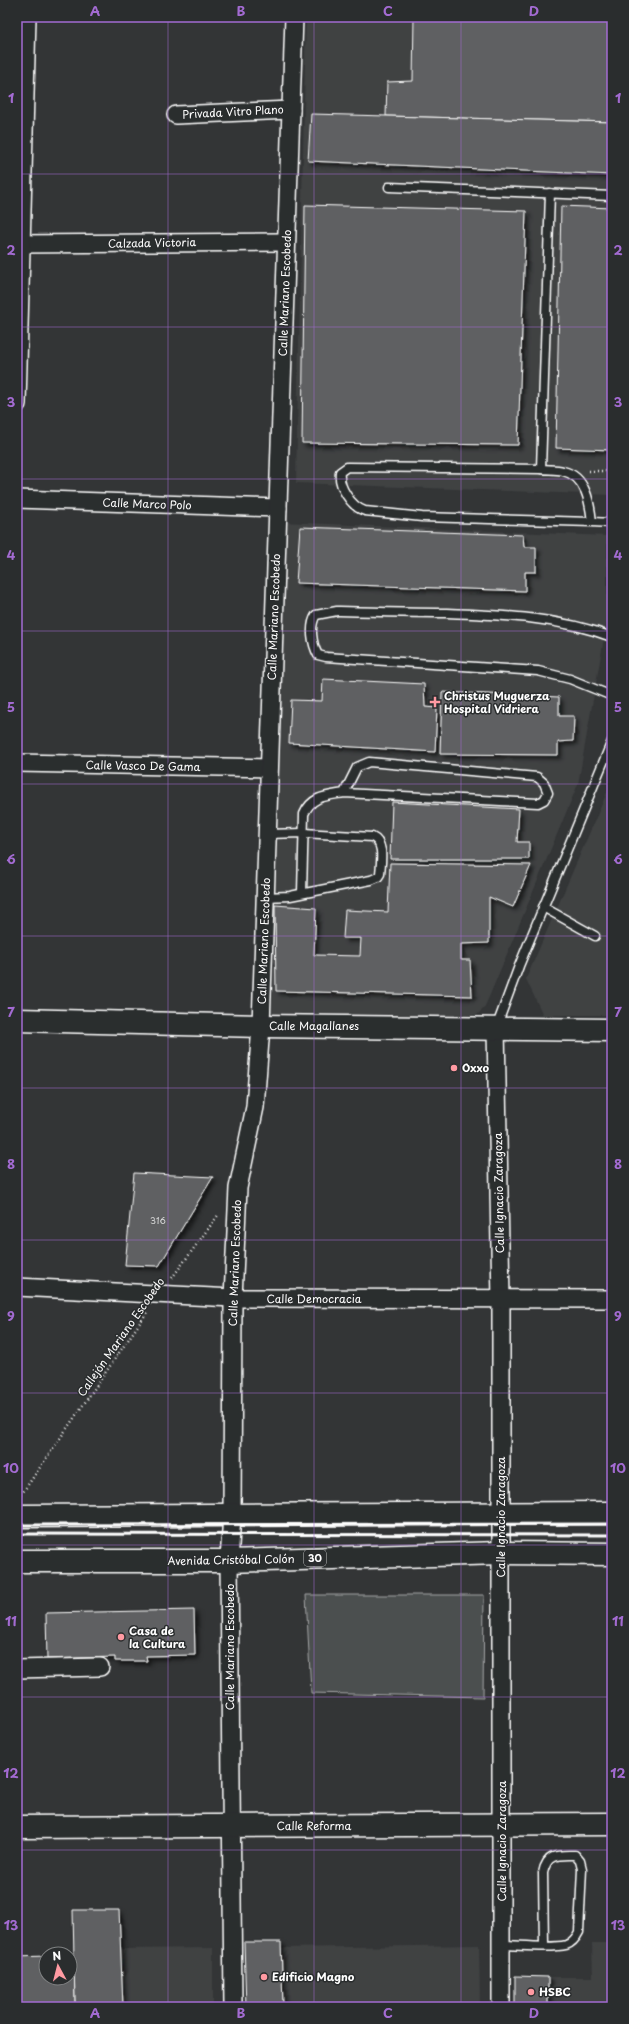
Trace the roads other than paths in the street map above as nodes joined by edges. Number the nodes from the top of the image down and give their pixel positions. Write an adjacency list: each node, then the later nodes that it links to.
1 (27, 17): 9 (street)
2 (294, 17): 3 (street, Calle Mariano Escobedo)
3 (291, 110): 4 (street, Privada Vitro Plano); 8 (street, Calle Mariano Escobedo)
4 (176, 115)
5 (389, 187): 6 (lane)
6 (550, 193): 7 (lane); 11 (lane)
7 (612, 196)
8 (286, 242): 9 (street, Calzada Victoria); 13 (street, Calle Mariano Escobedo)
9 (19, 244): 10 (street)
10 (17, 404)
11 (541, 469): 14 (lane); 14 (lane)
12 (17, 499): 13 (street, Calle Marco Polo)
13 (278, 508): 20 (street, Calle Mariano Escobedo)
14 (592, 522): 15 (lane)
15 (612, 523)
16 (612, 637): 17 (lane)
17 (612, 696)
18 (612, 742): 26 (lane)
19 (17, 763): 20 (street, Calle Vasco De Gama)
20 (270, 768): 23 (street, Calle Mariano Escobedo)
21 (344, 793): 21 (lane); 22 (lane)
22 (303, 833): 23 (lane); 24 (lane); 24 (lane)
23 (267, 834): 25 (street, Calle Mariano Escobedo)
24 (302, 893): 25 (lane)
25 (265, 897): 29 (street, Calle Mariano Escobedo)
26 (544, 907): 27 (lane); 30 (lane)
27 (595, 936)
28 (17, 1020): 29 (street, Calle Magallanes)
29 (261, 1026): 30 (street, Calle Magallanes); 33 (street, Calle Mariano Escobedo)
30 (496, 1028): 31 (street, Calle Magallanes); 35 (street, Calle Ignacio Zaragoza)
31 (612, 1030)
32 (17, 1287): 33 (street, Calle Democracia)
33 (233, 1298): 35 (street, Calle Democracia); 38 (street, Calle Mariano Escobedo)
34 (612, 1299): 35 (street, Calle Democracia)
35 (501, 1300): 37 (street, Calle Ignacio Zaragoza)
36 (612, 1513): 37 (street)
37 (501, 1514): 38 (street); 40 (street, Calle Ignacio Zaragoza)
38 (232, 1515): 39 (street); 42 (street, Calle Mariano Escobedo)
39 (17, 1516)
40 (501, 1553): 41 (street, Avenida Cristóbal Colón / 30); 42 (street, Avenida Cristóbal Colón / 30); 47 (street, Calle Ignacio Zaragoza)
41 (612, 1554)
42 (229, 1560): 43 (street, Avenida Cristóbal Colón / 30); 48 (street, Calle Mariano Escobedo)
43 (17, 1561)
44 (100, 1667): 45 (street)
45 (17, 1669)
46 (612, 1824): 47 (street, Calle Reforma)
47 (502, 1825): 48 (street, Calle Reforma); 50 (street, Calle Ignacio Zaragoza)
48 (231, 1826): 49 (street, Calle Reforma); 52 (street, Calle Mariano Escobedo)
49 (17, 1827)
50 (501, 1945): 51 (lane); 53 (street, Calle Ignacio Zaragoza)
51 (544, 1946): 51 (lane)
52 (233, 2007)
53 (501, 2007)

